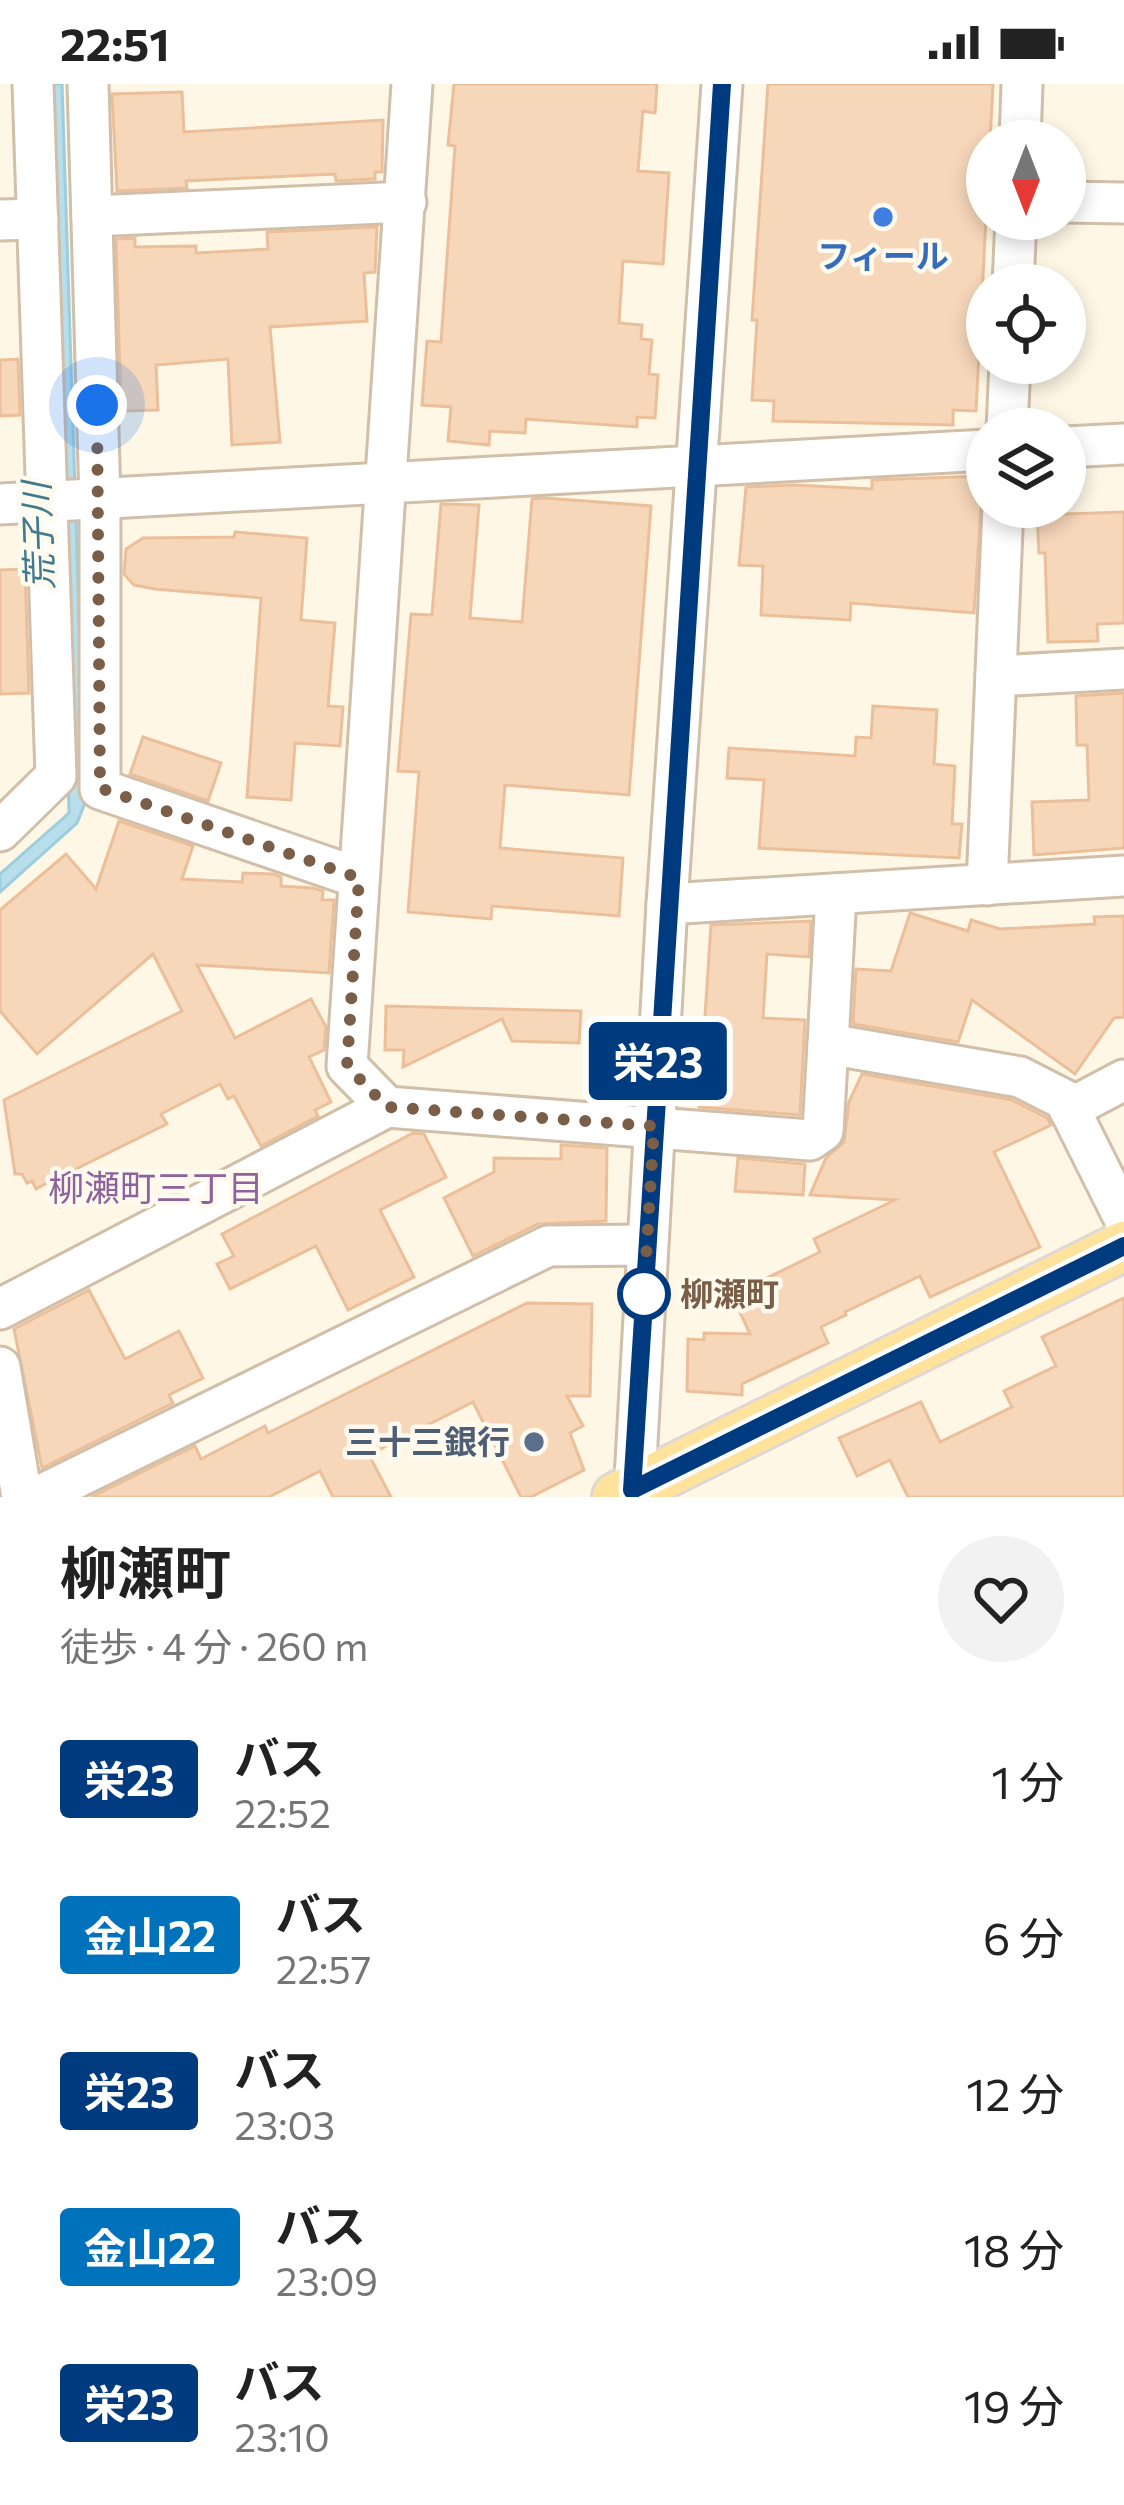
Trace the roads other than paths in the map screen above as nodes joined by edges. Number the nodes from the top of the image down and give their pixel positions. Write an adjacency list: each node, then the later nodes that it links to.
1 (34, 84): 11 (street)
2 (88, 84): 10 (street)
3 (412, 84): 7 (street)
4 (722, 84): 15 (street)
5 (1022, 84): 6 (street)
6 (1020, 120)
7 (406, 202): 10 (street); 16 (street)
8 (1086, 202): 9 (street)
9 (1124, 203)
10 (92, 216): 17 (street)
11 (19, 220): 17 (street)
12 (1124, 444): 13 (street)
13 (1086, 445)
14 (966, 451): 15 (street)
15 (697, 466): 16 (street); 29 (street)
16 (384, 484): 17 (street); 26 (street)
17 (72, 501): 18 (street); 22 (street); 26 (street)
18 (0, 504)
19 (1002, 528): 21 (street)
20 (1124, 669): 21 (street)
21 (995, 676): 27 (street)
22 (43, 792): 23 (street); 24 (street)
23 (0, 794)
24 (0, 831)
25 (1124, 876): 27 (street)
26 (359, 878): 32 (street)
27 (987, 885): 28 (street)
28 (836, 894): 29 (street); 30 (street)
29 (667, 904): 34 (street)
30 (828, 1044): 33 (street); 34 (street)
31 (1124, 1080): 33 (street)
32 (387, 1107): 34 (street); 38 (street)
33 (1069, 1108): 35 (street)
34 (654, 1126): 36 (street)
35 (1124, 1219)
36 (646, 1245): 40 (street); 42 (street)
37 (1124, 1246): 40 (main road)
38 (0, 1309)
39 (0, 1367): 41 (street)
40 (628, 1495)
41 (22, 1497)
42 (37, 1497)

